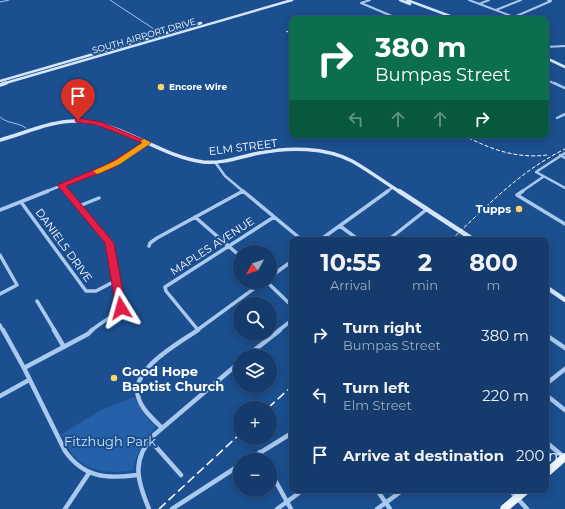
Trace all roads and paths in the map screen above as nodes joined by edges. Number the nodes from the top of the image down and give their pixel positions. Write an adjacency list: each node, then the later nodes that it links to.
1 (282, 0): 12 (main road, SOUTH AIRPORT DRIVE)
2 (292, 0): 13 (main road, SOUTH AIRPORT DRIVE)
3 (370, 0): 15 (street)
4 (400, 0): 14 (main road)
5 (407, 0): 14 (main road)
6 (469, 0): 10 (street)
7 (489, 0): 10 (street)
8 (521, 0): 11 (street)
9 (548, 0): 19 (street)
10 (479, 4): 11 (street)
11 (496, 10): 18 (street)
12 (241, 11): 13 (main road); 26 (main road, SOUTH AIRPORT DRIVE)
13 (245, 13): 28 (main road, SOUTH AIRPORT DRIVE)
14 (440, 14): 16 (main road); 17 (main road)
15 (392, 16)
16 (444, 16)
17 (447, 16)
18 (511, 16)
19 (516, 16)
20 (565, 46): 21 (street)
21 (549, 47)
22 (549, 56): 24 (main road)
23 (549, 59): 25 (main road)
24 (565, 64)
25 (565, 67)
26 (0, 81)
27 (549, 81): 29 (street)
28 (0, 85)
29 (565, 88)
30 (565, 114): 31 (street)
31 (558, 118)
32 (0, 140): 33 (main road, ELM STREET)
33 (148, 143): 37 (main road, ELM STREET); 39 (street)
34 (565, 153): 35 (street)
35 (560, 155): 36 (street); 38 (street)
36 (565, 158)
37 (215, 162): 40 (main road, ELM STREET); 42 (street)
38 (543, 177): 41 (street); 50 (street)
39 (61, 185): 44 (street); 45 (street)
40 (392, 188): 47 (main road, ELM STREET); 51 (street)
41 (565, 188)
42 (243, 191): 48 (street); 49 (street)
43 (99, 198): 45 (street)
44 (22, 202): 46 (street); 65 (street, DANIELS DRIVE)
45 (79, 206): 53 (street)
46 (0, 210)
47 (426, 210): 57 (street); 58 (main road, ELM STREET)
48 (195, 217): 59 (street); 60 (street)
49 (274, 217): 54 (street); 60 (street, MAPLES AVENUE)
50 (565, 224)
51 (340, 226): 55 (street); 56 (street)
52 (105, 228): 53 (street)
53 (100, 230): 65 (street)
54 (298, 237)
55 (324, 237)
56 (355, 237)
57 (392, 237)
58 (469, 237)
59 (149, 246)
60 (229, 246): 61 (street); 75 (street, MAPLES AVENUE)
61 (233, 250)
62 (0, 255): 69 (street)
63 (289, 263): 64 (street)
64 (277, 272)
65 (117, 280): 77 (street)
66 (254, 289): 75 (street)
67 (274, 289): 72 (street)
68 (549, 289): 70 (main road)
69 (0, 294)
70 (565, 300)
71 (37, 301): 77 (street)
72 (289, 303)
73 (289, 322): 79 (street)
74 (0, 325): 80 (street)
75 (198, 330): 88 (street)
76 (549, 337): 78 (street)
77 (64, 347): 80 (street)
78 (565, 348)
79 (256, 349)
80 (24, 368): 83 (street)
81 (233, 368): 88 (street)
82 (565, 369): 84 (street)
83 (29, 380): 85 (street); 96 (street)
84 (549, 382)
85 (0, 396)
86 (549, 397): 87 (street)
87 (565, 410)
88 (162, 428): 90 (street)
89 (289, 435): 92 (street)
90 (149, 439): 97 (street); 98 (street)
91 (549, 444): 93 (street)
92 (260, 452)
93 (565, 457): 95 (main road)
94 (233, 470): 110 (street)
95 (549, 470)
96 (89, 473): 97 (street); 108 (street)
97 (137, 474): 109 (street)
98 (181, 475)
99 (277, 484): 106 (street)
100 (299, 493): 106 (street)
101 (378, 493): 107 (street)
102 (399, 493): 107 (street)
103 (513, 493): 105 (street)
104 (523, 493): 105 (main road)
105 (517, 498): 115 (main road); 116 (street)
106 (287, 502): 111 (street); 112 (street)
107 (385, 503): 113 (street); 114 (street)
108 (65, 509)
109 (148, 509)
110 (172, 509)
111 (277, 509)
112 (290, 509)
113 (377, 509)
114 (390, 509)
115 (504, 509)
116 (526, 509)

